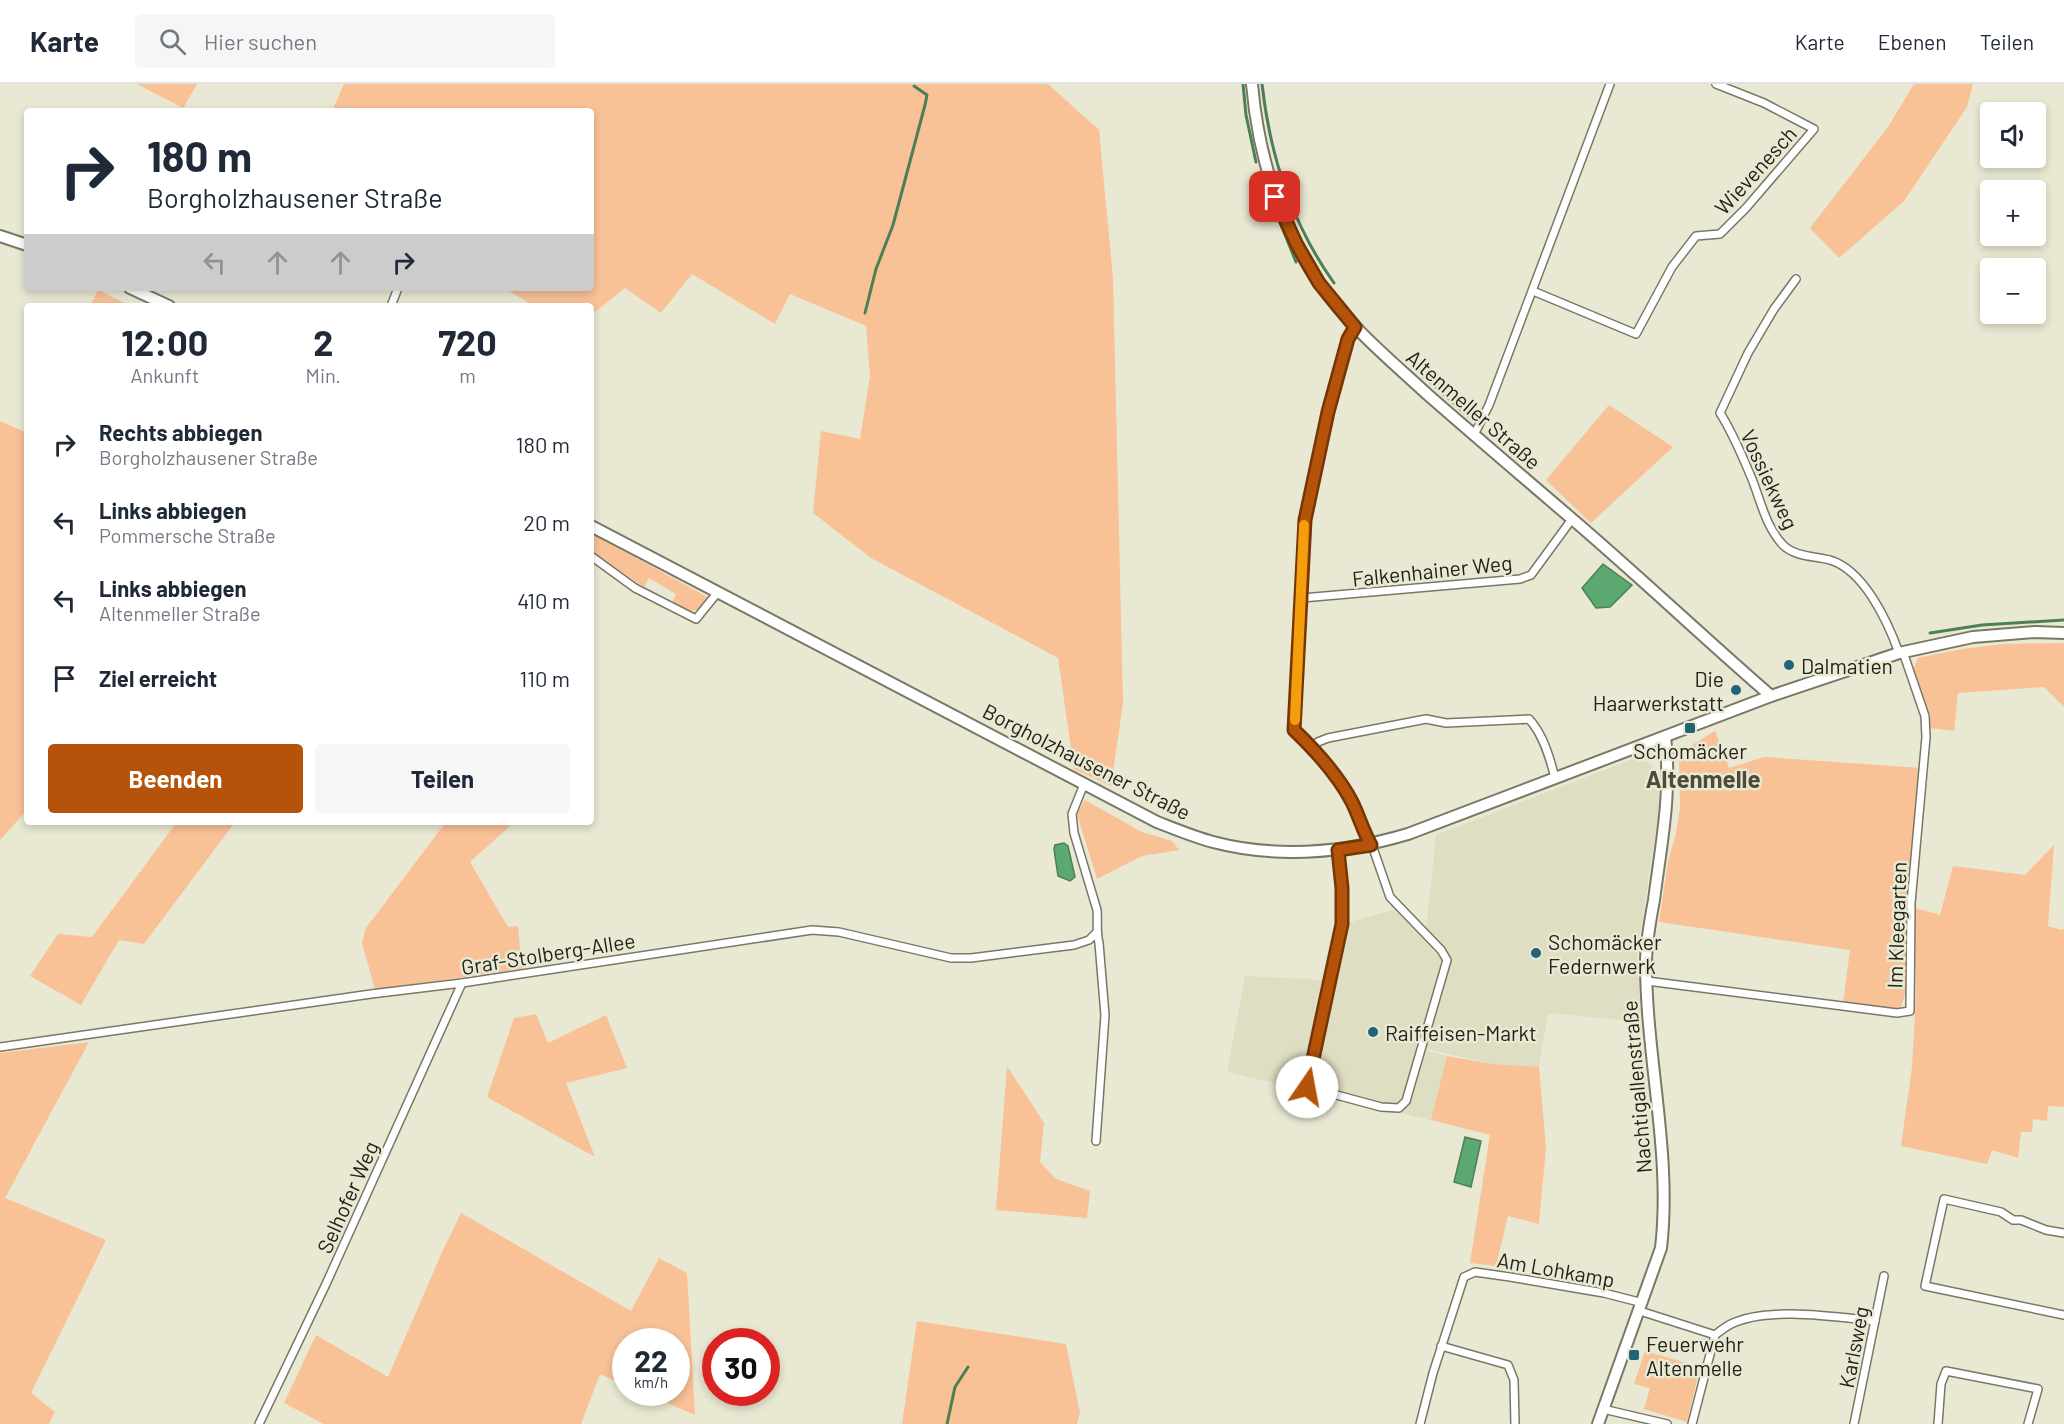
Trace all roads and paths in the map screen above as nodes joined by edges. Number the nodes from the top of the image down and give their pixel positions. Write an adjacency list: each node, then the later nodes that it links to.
1 (1252, 84): 10 (main road, Altenmeller Straße)
2 (1610, 84): 8 (street)
3 (1716, 84): 8 (street, Wievenesch)
4 (0, 236): 5 (main road)
5 (24, 244)
6 (1796, 279): 18 (street, Vossiekweg)
7 (136, 291): 9 (main road)
8 (1533, 291): 11 (street)
9 (162, 303)
10 (1355, 327): 11 (main road, Altenmeller Straße); 16 (street)
11 (1474, 435): 12 (main road, Altenmeller Straße)
12 (1572, 519): 16 (street, Falkenhainer Weg); 19 (main road, Altenmeller Straße)
13 (594, 528): 15 (main road, Borgholzhausener Straße)
14 (594, 558): 15 (street)
15 (718, 592): 23 (main road, Borgholzhausener Straße)
16 (1302, 598): 21 (street)
17 (2064, 633): 18 (main road, Borgholzhausener Straße)
18 (1901, 652): 19 (main road, Borgholzhausener Straße); 27 (street, Im Kleegarten)
19 (1771, 696): 20 (main road, Borgholzhausener Straße)
20 (1665, 737): 22 (main road, Borgholzhausener Straße); 27 (main road, Nachtigallenstraße)
21 (1314, 749): 22 (street); 24 (street)
22 (1555, 778): 24 (main road, Borgholzhausener Straße)
23 (1084, 784): 25 (main road, Borgholzhausener Straße); 26 (street)
24 (1371, 845): 25 (main road, Borgholzhausener Straße); 25 (street)
25 (1338, 850)
26 (1096, 933): 28 (street, Graf-Stolberg-Allee); 30 (street)
27 (1647, 981): 33 (main road, Nachtigallenstraße)
28 (462, 983): 29 (street, Graf-Stolberg-Allee); 39 (street, Selhofer Weg)
29 (0, 1047)
30 (1096, 1141)
31 (2064, 1233): 34 (street)
32 (1884, 1276): 35 (street, Karlsweg)
33 (1641, 1307): 36 (street, Am Lohkamp); 37 (street, Am Lohkamp); 38 (main road, Nachtigallenstraße)
34 (2064, 1315)
35 (1875, 1321): 36 (street); 45 (street, Karlsweg)
36 (1715, 1335): 44 (street)
37 (1441, 1346): 40 (street, Am Lohkamp); 41 (street)
38 (1603, 1409): 42 (main road, Nachtigallenstraße); 43 (street)
39 (259, 1424)
40 (1420, 1424)
41 (1515, 1424)
42 (1598, 1424)
43 (1667, 1424)
44 (1692, 1424)
45 (1854, 1424)
46 (1938, 1424): 47 (street)
47 (2028, 1424)

